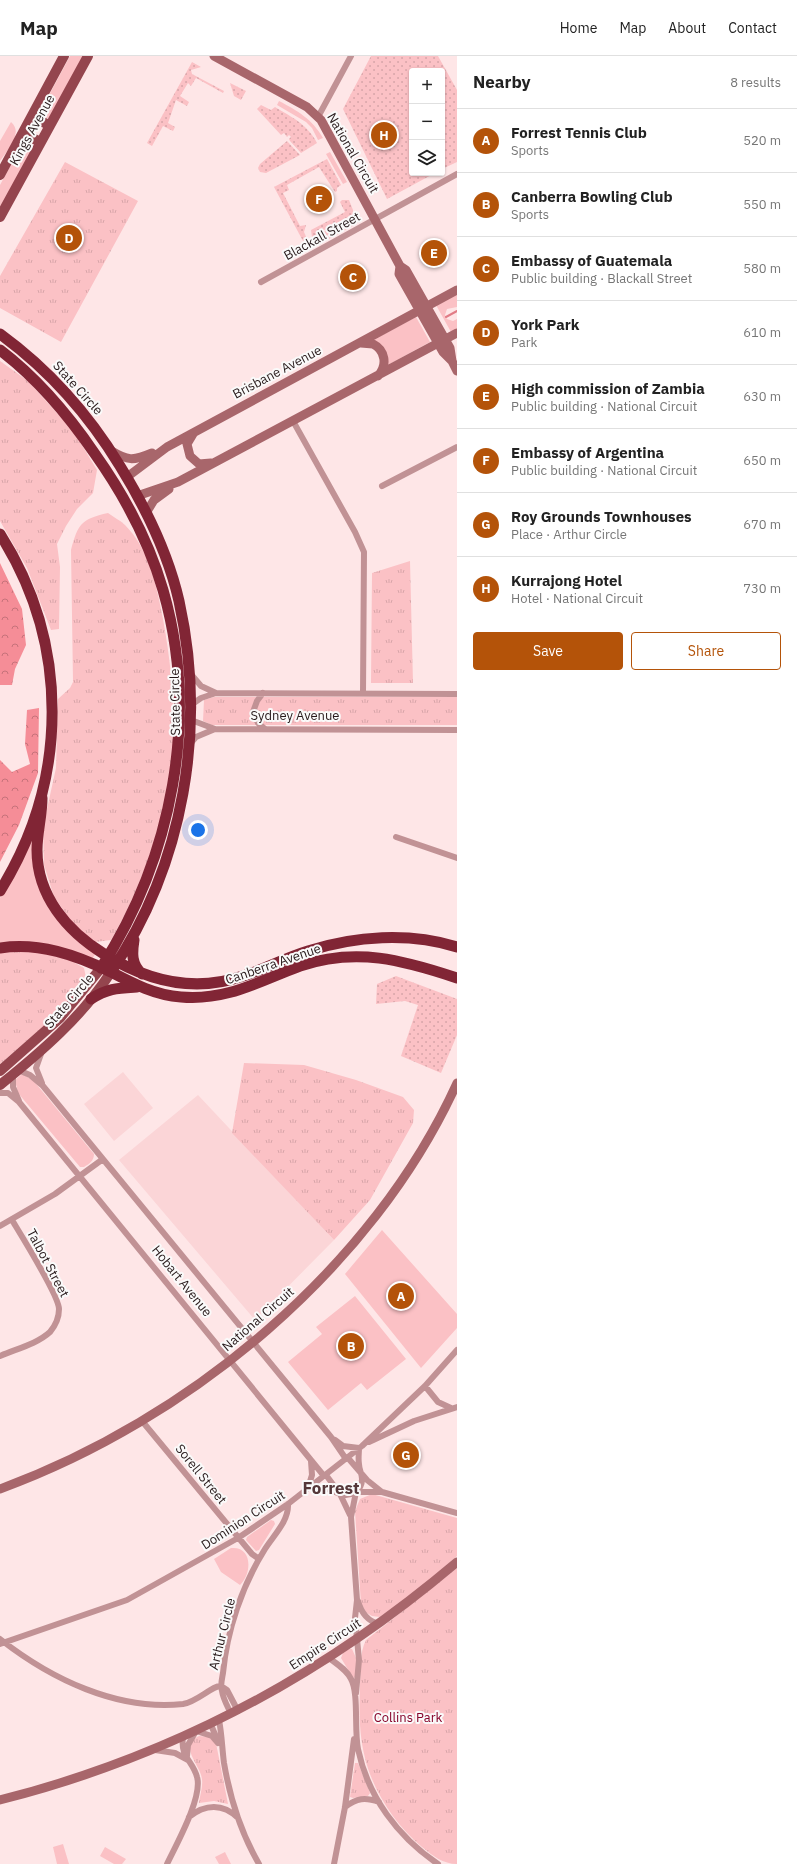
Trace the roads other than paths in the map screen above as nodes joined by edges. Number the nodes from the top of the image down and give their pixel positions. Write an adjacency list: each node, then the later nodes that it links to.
1 (64, 56): 5 (main road, Kings Avenue)
2 (88, 56): 7 (main road, Kings Avenue)
3 (214, 56): 6 (street, National Circuit)
4 (352, 56): 6 (street)
5 (32, 116): 7 (main road); 8 (main road, Kings Avenue)
6 (318, 117): 13 (street, National Circuit)
7 (49, 125): 9 (main road, Kings Avenue)
8 (23, 133): 9 (main road); 11 (main road, Kings Avenue)
9 (40, 142): 12 (main road, Kings Avenue)
10 (457, 174): 13 (street, Blackall Street)
11 (0, 175)
12 (0, 216)
13 (375, 219): 14 (street, Blackall Street); 16 (street, National Circuit)
14 (261, 282)
15 (457, 290): 16 (street, Brisbane Avenue)
16 (423, 309): 19 (street, National Circuit); 20 (street, Brisbane Avenue)
17 (457, 333): 19 (street)
18 (0, 334): 28 (highway, State Circle)
19 (442, 342): 22 (street, National Circuit); 23 (street)
20 (358, 345): 23 (street); 25 (street, Brisbane Avenue)
21 (0, 350): 32 (highway, State Circle)
22 (457, 371)
23 (378, 376): 24 (street)
24 (293, 421): 29 (street); 41 (street)
25 (195, 432): 27 (street, Brisbane Avenue); 29 (street)
26 (457, 447): 33 (street)
27 (166, 448): 28 (street); 30 (street, Brisbane Avenue)
28 (109, 449): 30 (highway, State Circle)
29 (216, 462): 31 (street)
30 (126, 477): 32 (highway, Brisbane Avenue); 34 (highway, State Circle)
31 (178, 482): 34 (street); 36 (street)
32 (115, 485): 35 (highway, State Circle)
33 (382, 486)
34 (137, 496): 35 (highway); 36 (highway, State Circle)
35 (124, 500): 44 (highway, State Circle)
36 (146, 513): 38 (highway, State Circle)
37 (0, 534): 50 (highway)
38 (189, 672): 39 (street, Sydney Avenue); 43 (highway, State Circle)
39 (216, 693): 40 (street, Sydney Avenue); 43 (street, Sydney Avenue)
40 (264, 693): 41 (street, Sydney Avenue); 47 (street)
41 (363, 694): 42 (street, Sydney Avenue)
42 (457, 694)
43 (191, 705): 44 (highway, Sydney Avenue); 45 (highway, State Circle)
44 (179, 714): 45 (highway, Sydney Avenue); 51 (highway, State Circle)
45 (191, 720): 46 (street, Sydney Avenue); 49 (highway, State Circle)
46 (215, 729): 47 (street, Sydney Avenue); 49 (street)
47 (264, 729): 48 (street, Sydney Avenue)
48 (457, 730)
49 (190, 748): 52 (highway, State Circle)
50 (42, 798): 57 (highway); 61 (highway, Canberra Avenue)
51 (164, 828): 52 (highway); 55 (highway, State Circle)
52 (175, 830): 56 (highway, State Circle)
53 (396, 837): 54 (street)
54 (457, 858)
55 (147, 877): 56 (highway); 61 (highway, State Circle)
56 (159, 882): 58 (highway, State Circle)
57 (0, 891)
58 (135, 934): 61 (highway, State Circle); 63 (highway)
59 (457, 947): 63 (highway, Canberra Avenue)
60 (0, 948): 62 (highway, Canberra Avenue)
61 (112, 960): 62 (highway, State Circle); 63 (highway, Canberra Avenue)
62 (106, 970): 65 (highway, Canberra Avenue); 66 (main road, State Circle); 68 (main road, State Circle)
63 (144, 975)
64 (457, 978): 65 (highway, Canberra Avenue)
65 (140, 987): 66 (highway)
66 (91, 999): 67 (main road, State Circle)
67 (42, 1050): 70 (main road, State Circle); 72 (street, Hobart Avenue)
68 (22, 1052): 69 (main road, State Circle); 70 (main road, State Circle)
69 (0, 1072): 70 (main road)
70 (16, 1072): 71 (main road, State Circle); 72 (street, Hobart Avenue); 75 (street, Hobart Avenue)
71 (0, 1085)
72 (43, 1086): 76 (street, Hobart Avenue)
73 (456, 1087): 80 (street, National Circuit)
74 (0, 1093): 75 (street, Hobart Avenue)
75 (20, 1102): 77 (street, Hobart Avenue)
76 (103, 1159): 77 (street); 80 (street, Hobart Avenue)
77 (79, 1176): 78 (street); 83 (street, Hobart Avenue)
78 (12, 1220): 79 (street); 82 (street, Talbot Street)
79 (0, 1226)
80 (253, 1343): 83 (street, National Circuit); 87 (street, Hobart Avenue)
81 (457, 1350): 84 (street, Dominion Circuit)
82 (0, 1356)
83 (230, 1361): 86 (street, National Circuit); 90 (street, Hobart Avenue)
84 (425, 1386): 85 (street); 88 (street, Dominion Circuit)
85 (455, 1407): 88 (street)
86 (142, 1421): 94 (street, National Circuit); 101 (street, Sorell Street)
87 (331, 1437): 88 (street); 89 (street, Hobart Avenue)
88 (360, 1447): 89 (street, Dominion Circuit); 91 (street)
89 (347, 1458): 91 (street, Hobart Avenue); 92 (street, Dominion Circuit)
90 (311, 1460): 92 (street, Hobart Avenue); 93 (street)
91 (361, 1473): 95 (street); 96 (street, Hobart Avenue)
92 (325, 1476): 93 (street, Dominion Circuit); 97 (street, Hobart Avenue)
93 (308, 1488): 97 (street); 98 (street, Dominion Circuit)
94 (0, 1489)
95 (356, 1492): 96 (street); 97 (street); 100 (street)
96 (382, 1492): 99 (street)
97 (340, 1494): 100 (street, Hobart Avenue)
98 (288, 1504): 101 (street, Dominion Circuit); 102 (street, Arthur Circle)
99 (457, 1513)
100 (351, 1517): 104 (street)
101 (238, 1538): 102 (street, Sorell Street); 107 (street, Dominion Circuit)
102 (259, 1559): 109 (street, Arthur Circle)
103 (457, 1562): 105 (street, Empire Circuit)
104 (357, 1600): 105 (street); 106 (street)
105 (379, 1624): 106 (street, Empire Circuit)
106 (357, 1639): 108 (street, Empire Circuit); 110 (street)
107 (2, 1642): 109 (street)
108 (329, 1658): 110 (street); 111 (street, Empire Circuit)
109 (221, 1686): 111 (street, Arthur Circle)
110 (355, 1699): 113 (street)
111 (235, 1712): 112 (street, Empire Circuit)
112 (215, 1722): 114 (street, Empire Circuit); 116 (street); 118 (street)
113 (355, 1724): 121 (street); 122 (street)
114 (196, 1731): 115 (street, Empire Circuit); 116 (street); 119 (street)
115 (183, 1737): 117 (street, Empire Circuit); 119 (street)
116 (218, 1742): 118 (street)
117 (155, 1750): 119 (street, Empire Circuit); 120 (street, Empire Circuit)
118 (222, 1751): 124 (street)
119 (189, 1761): 123 (street)
120 (0, 1800)
121 (379, 1802): 122 (street); 128 (street)
122 (345, 1807): 127 (street)
123 (188, 1818): 124 (street); 125 (street)
124 (239, 1819): 126 (street)
125 (167, 1864)
126 (259, 1864)
127 (334, 1864)
128 (438, 1864)

